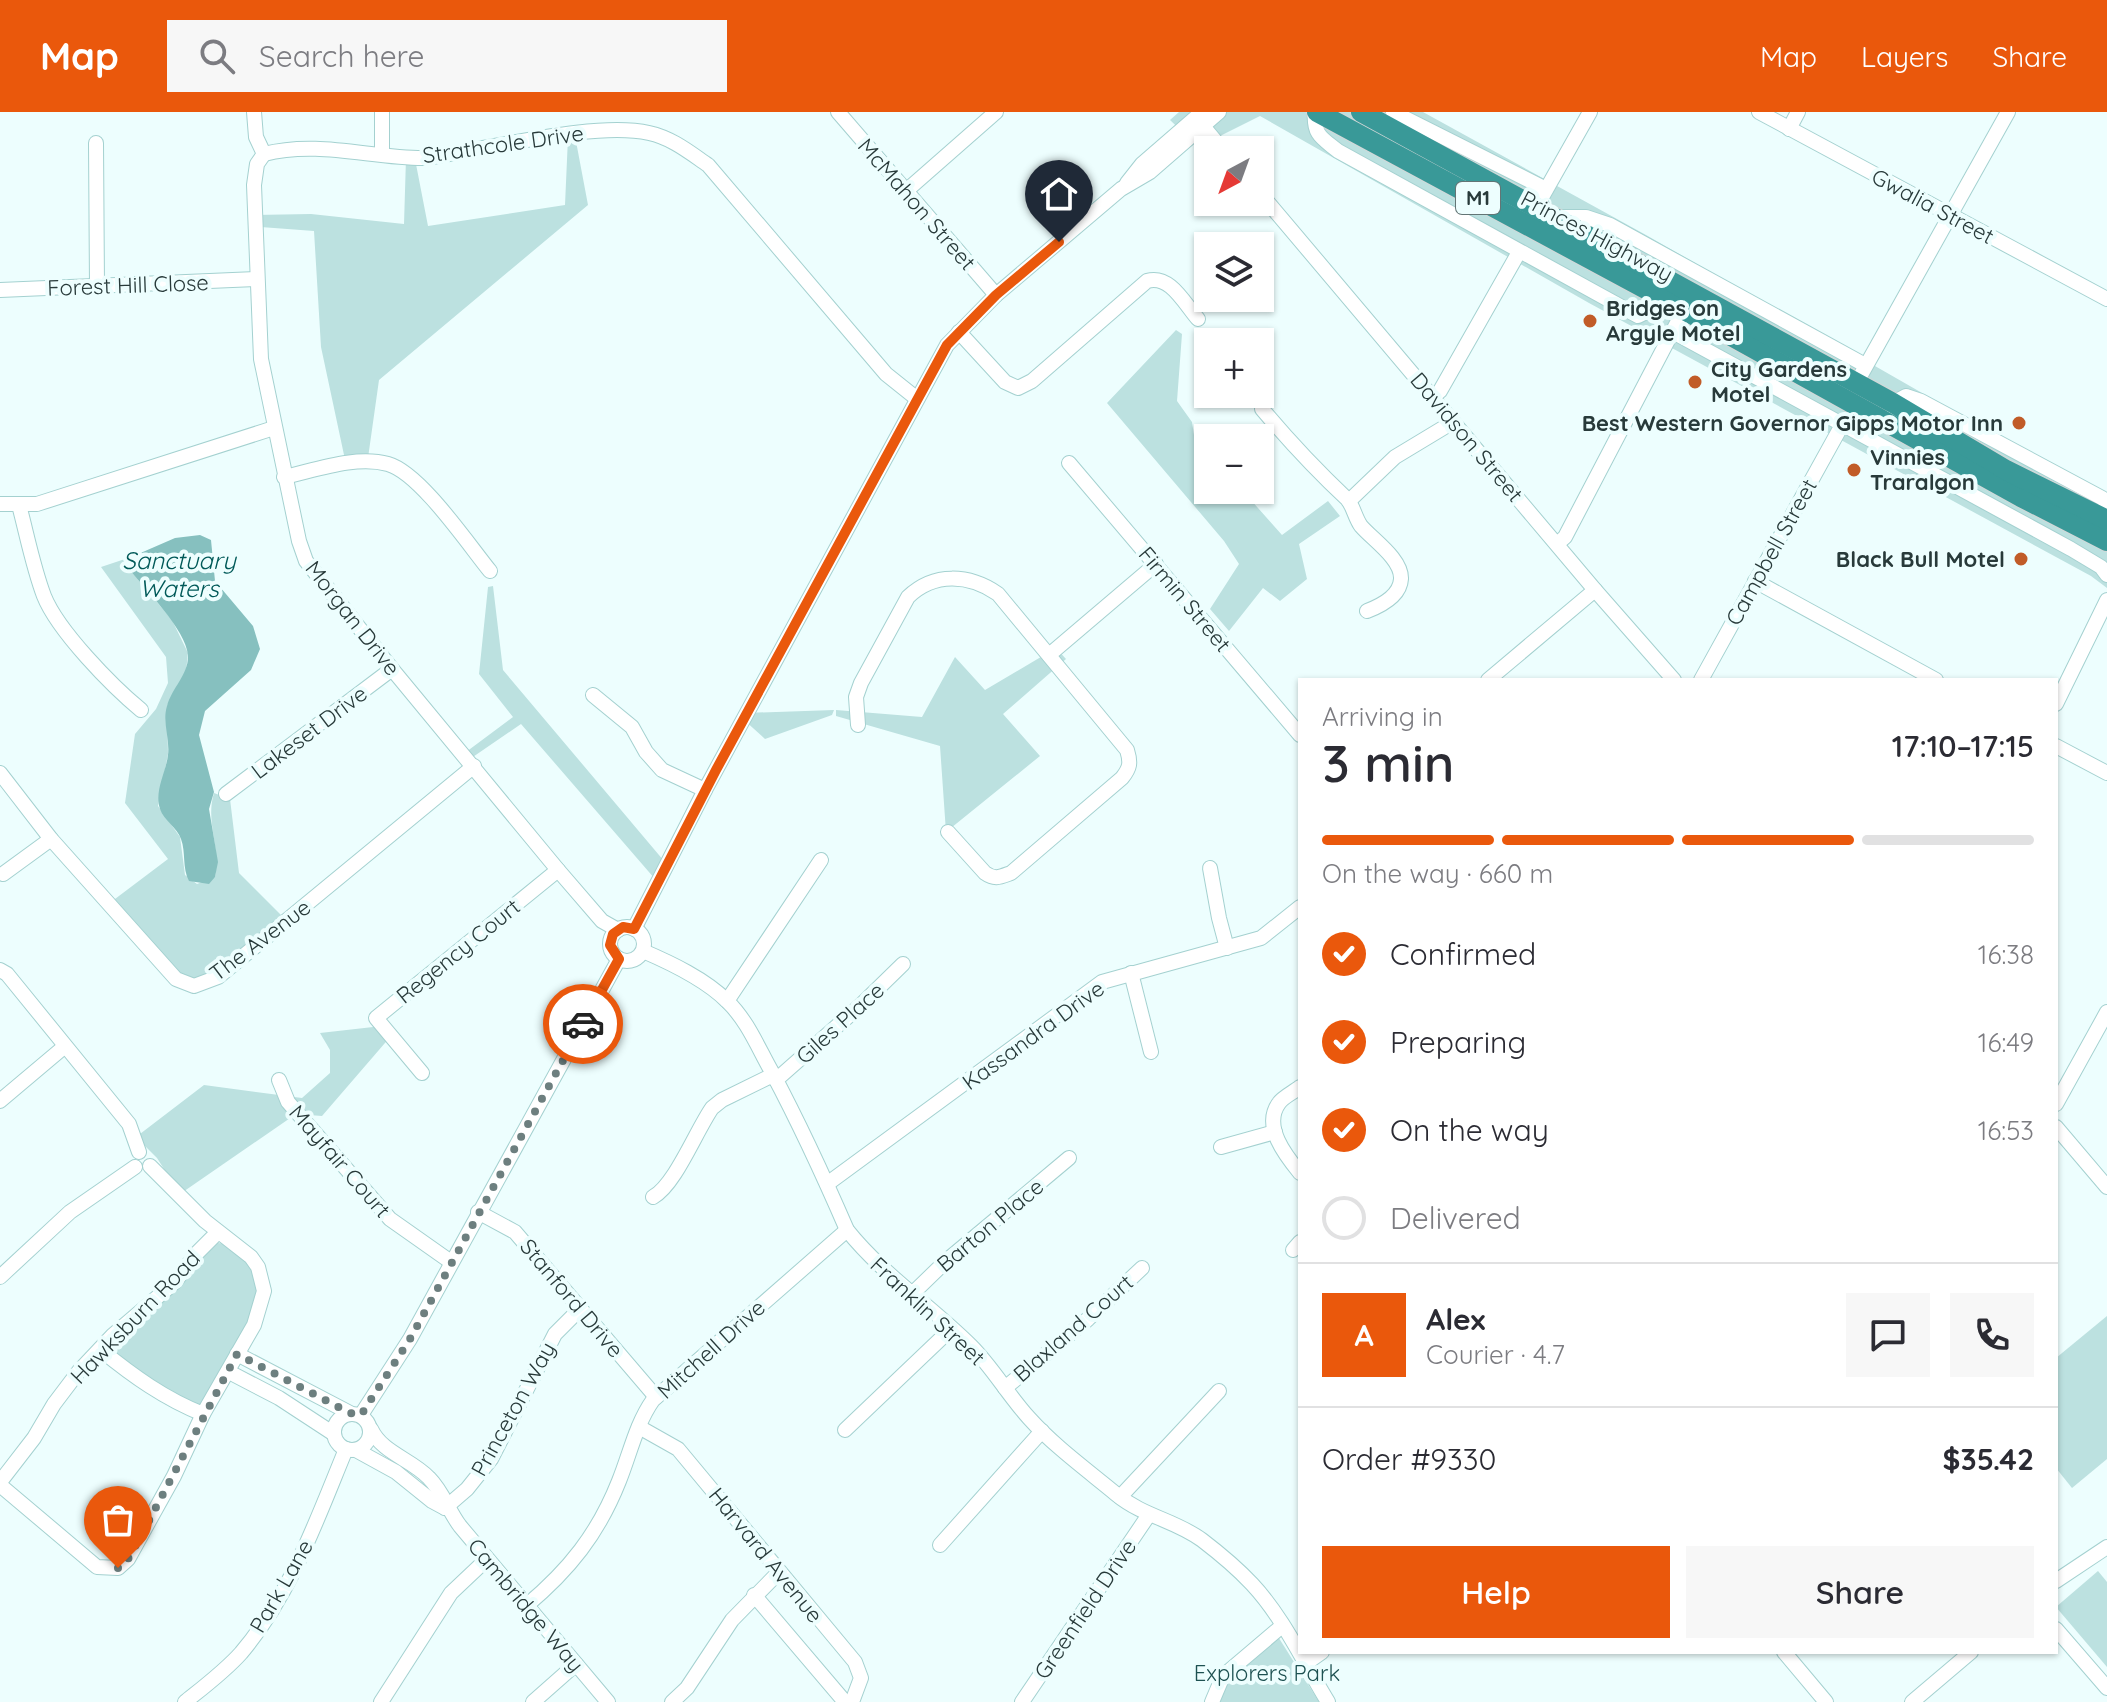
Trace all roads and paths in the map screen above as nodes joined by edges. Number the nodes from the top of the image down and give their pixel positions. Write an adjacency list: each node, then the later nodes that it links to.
1 (254, 112): 18 (street)
2 (382, 112): 17 (street)
3 (838, 112): 19 (street, McMahon Street)
4 (996, 112): 19 (street)
5 (1219, 112): 13 (street)
6 (1316, 112): 23 (street); 29 (highway, Princes Highway / M1)
7 (1361, 112): 20 (highway, Princes Highway / M1)
8 (1393, 112): 20 (street)
9 (1590, 112): 20 (street)
10 (1759, 112): 14 (street, Gwalia Street)
11 (1798, 112): 14 (street)
12 (2008, 112): 22 (street)
13 (1201, 119): 15 (street); 27 (street)
14 (1789, 129): 22 (street, Gwalia Street)
15 (1213, 136)
16 (96, 143): 25 (street)
17 (382, 153): 18 (street, Strathcole Drive); 35 (street, Strathcole Drive)
18 (264, 154): 24 (street, Morgan Drive)
19 (906, 191): 27 (street, McMahon Street)
20 (1545, 205): 29 (highway, Princes Highway / M1); 33 (street)
21 (1274, 210): 34 (street, Davidson Street)
22 (1952, 217): 28 (street, Gwalia Street); 33 (street)
23 (1519, 252): 29 (street); 34 (street)
24 (256, 279): 25 (street, Forest Hill Close); 40 (street, Morgan Drive)
25 (97, 286): 26 (street, Forest Hill Close)
26 (0, 290)
27 (996, 295): 31 (street)
28 (2107, 299)
29 (1682, 302): 32 (street); 33 (highway, Princes Highway / M1)
30 (1198, 319): 31 (street)
31 (959, 332): 35 (street)
32 (1673, 332): 39 (street); 49 (street)
33 (1856, 386): 37 (highway, Princes Highway / M1); 41 (highway, Princes Highway / M1)
34 (1433, 397): 38 (street, Davidson Street)
35 (916, 398): 73 (street)
36 (1262, 409): 44 (street)
37 (1893, 410): 41 (street); 46 (street); 48 (highway, Princes Highway / M1)
38 (1453, 422): 44 (street); 49 (street, Davidson Street)
39 (1842, 425): 50 (street); 54 (street, Campbell Street)
40 (274, 428): 43 (street, Morgan Drive); 47 (street)
41 (1936, 450): 48 (highway, Princes Highway / M1)
42 (1069, 463): 51 (street, Firmin Street)
43 (284, 477): 52 (street); 59 (street, Morgan Drive)
44 (1349, 501): 57 (street)
45 (0, 504): 47 (street)
46 (2107, 504)
47 (19, 505): 66 (street)
48 (2101, 538): 50 (street)
49 (1557, 544): 55 (street, Davidson Street)
50 (2071, 549): 53 (street)
51 (1156, 564): 58 (street); 68 (street, Firmin Street)
52 (490, 571)
53 (2107, 575)
54 (1755, 581): 62 (street, Campbell Street); 63 (street)
55 (1595, 590): 60 (street); 61 (street, Davidson Street)
56 (2107, 600): 65 (street)
57 (1367, 611)
58 (1049, 655): 67 (street); 75 (street)
59 (392, 669): 70 (street, Morgan Drive); 74 (street, Lakeset Drive)
60 (1490, 678)
61 (1672, 678)
62 (1702, 678)
63 (1932, 678)
64 (593, 695): 73 (street)
65 (2058, 700)
66 (141, 710)
67 (858, 725)
68 (1298, 733)
69 (2058, 747): 72 (street)
70 (474, 766): 76 (street, The Avenue); 79 (street, Morgan Drive)
71 (0, 773): 76 (street, The Avenue)
72 (2107, 773)
73 (705, 790): 83 (street)
74 (226, 794)
75 (948, 832)
76 (51, 839): 80 (street)
77 (821, 860): 92 (street)
78 (1210, 868): 86 (street)
79 (558, 870): 82 (street, Morgan Drive); 96 (street, Regency Court)
80 (3, 874)
81 (1298, 909): 86 (street, Kassandra Drive)
82 (602, 921): 84 (street, Morgan Drive); 85 (street, Morgan Drive)
83 (634, 929): 84 (street); 87 (street)
84 (618, 930): 85 (street)
85 (610, 945): 88 (street)
86 (1227, 948): 91 (street, Kassandra Drive)
87 (643, 951): 88 (street); 92 (street, Franklin Street)
88 (619, 959): 111 (street)
89 (903, 964): 97 (street, Giles Place)
90 (0, 970): 94 (street)
91 (1131, 973): 95 (street); 108 (street, Kassandra Drive)
92 (727, 1001): 97 (street, Franklin Street)
93 (2107, 1012): 100 (street)
94 (64, 1047): 101 (street); 106 (street)
95 (1151, 1052)
96 (422, 1073)
97 (774, 1077): 108 (street, Franklin Street); 110 (street, Giles Place)
98 (279, 1080): 114 (street, Mayfair Court)
99 (1298, 1089): 103 (street)
100 (2058, 1100)
101 (0, 1101)
102 (2058, 1129): 109 (street)
103 (1275, 1132): 104 (street); 107 (street)
104 (1221, 1147)
105 (1069, 1158): 117 (street, Barton Place)
106 (141, 1162): 113 (street); 116 (street)
107 (1298, 1171)
108 (827, 1184): 112 (street, Franklin Street)
109 (2107, 1187)
110 (653, 1197)
111 (478, 1212): 114 (street); 118 (street, Stanford Drive)
112 (847, 1230): 117 (street, Franklin Street); 126 (street, Mitchell Drive)
113 (218, 1232): 120 (street, Hawksburn Road); 121 (street)
114 (451, 1262): 129 (street)
115 (1142, 1268): 123 (street, Blaxland Court)
116 (0, 1277)
117 (912, 1294): 119 (street, Franklin Street)
118 (580, 1309): 126 (street, Stanford Drive); 138 (street, Princeton Way)
119 (951, 1329): 123 (street, Franklin Street); 132 (street)
120 (101, 1350): 128 (street); 136 (street, Hawksburn Road)
121 (237, 1354): 122 (street); 124 (street)
122 (229, 1372): 127 (street); 128 (street)
123 (1005, 1388): 133 (street, Franklin Street)
124 (301, 1389): 127 (street); 129 (street)
125 (1219, 1391): 137 (street)
126 (656, 1397): 130 (street, Mitchell Drive)
127 (290, 1405): 134 (street)
128 (203, 1414): 136 (street)
129 (355, 1414): 131 (street); 134 (street)
130 (639, 1427): 143 (street, Harvard Avenue); 146 (street, Mitchell Drive)
131 (371, 1429): 135 (street); 138 (street, Cambridge Way)
132 (845, 1430)
133 (1042, 1431): 137 (street, Franklin Street); 140 (street)
134 (334, 1434): 135 (street)
135 (351, 1450): 138 (street, Cambridge Way); 157 (street, Park Lane)
136 (0, 1483)
137 (1120, 1497): 139 (street, Franklin Street)
138 (445, 1508): 142 (street, Cambridge Way)
139 (1148, 1516): 147 (street, Franklin Street); 164 (street, Greenfield Drive)
140 (940, 1545)
141 (2107, 1547): 144 (street)
142 (487, 1559): 146 (street, Cambridge Way); 158 (street)
143 (779, 1572): 145 (street); 163 (street, Harvard Avenue)
144 (2058, 1580)
145 (754, 1595): 161 (street); 162 (street, Harvard Avenue)
146 (526, 1606): 154 (street, Cambridge Way)
147 (1282, 1626): 149 (street, Franklin Street); 165 (street)
148 (2058, 1631): 156 (street)
149 (1298, 1652)
150 (1299, 1654): 155 (street, Franklin Street)
151 (1319, 1654): 155 (street)
152 (1786, 1654): 167 (street)
153 (1969, 1654): 168 (street)
154 (576, 1664): 159 (street); 160 (street, Cambridge Way)
155 (1305, 1664): 166 (street, Franklin Street)
156 (2107, 1688)
157 (185, 1702)
158 (381, 1702)
159 (533, 1702)
160 (608, 1702)
161 (672, 1702)
162 (845, 1702)
163 (852, 1702)
164 (1022, 1702)
165 (1212, 1702)
166 (1328, 1702)
167 (1826, 1702)
168 (1912, 1702)

